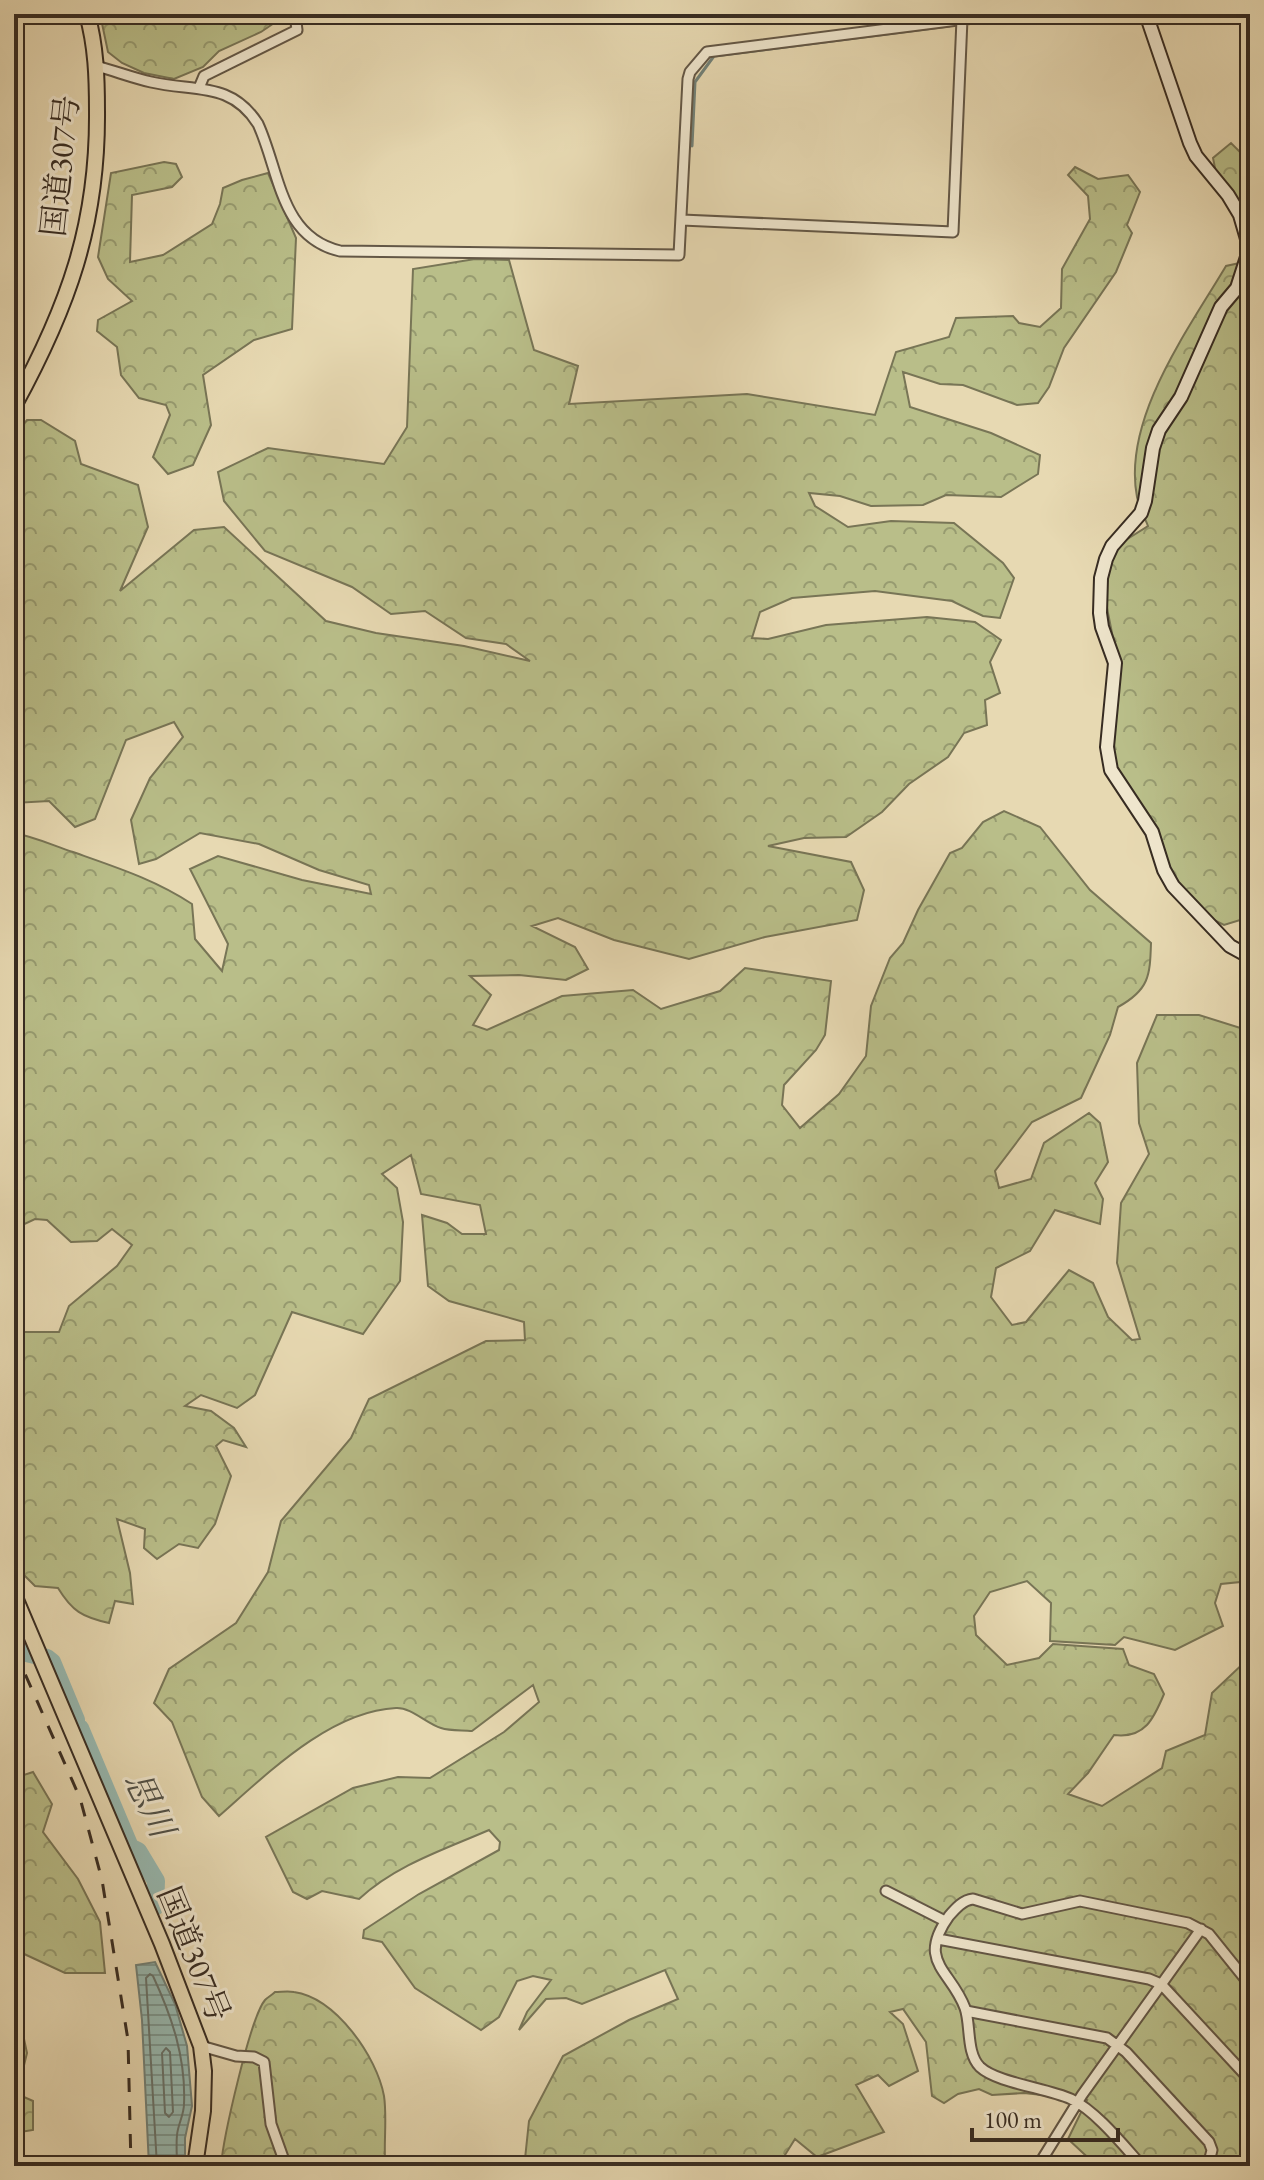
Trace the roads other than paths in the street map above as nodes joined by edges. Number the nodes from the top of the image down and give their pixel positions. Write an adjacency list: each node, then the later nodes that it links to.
1 (87, 14): 6 (highway, 国道307号)
2 (295, 14): 7 (street)
3 (1005, 14): 5 (street)
4 (1146, 14): 10 (main road)
5 (962, 19): 8 (street); 8 (street)
6 (96, 66): 7 (street); 9 (highway, 国道307号)
7 (199, 88): 8 (street)
8 (682, 220)
9 (14, 406)
10 (1250, 957)
11 (14, 1595): 22 (highway, 国道307号)
12 (14, 1862): 13 (street)
13 (14, 1875)
14 (886, 1891): 15 (street)
15 (945, 1921): 16 (street); 17 (street)
16 (1201, 1929): 18 (street); 19 (street)
17 (938, 1939): 18 (street); 20 (street)
18 (1161, 1984): 21 (street); 23 (street)
19 (1250, 1985)
20 (966, 2011): 21 (street); 24 (street)
21 (1118, 2044): 24 (street); 29 (street)
22 (201, 2046): 25 (highway, 国道307号); 26 (street)
23 (1250, 2080)
24 (1077, 2103): 27 (street); 28 (street)
25 (195, 2166)
26 (286, 2166)
27 (1038, 2166)
28 (1142, 2166)
29 (1208, 2166)

